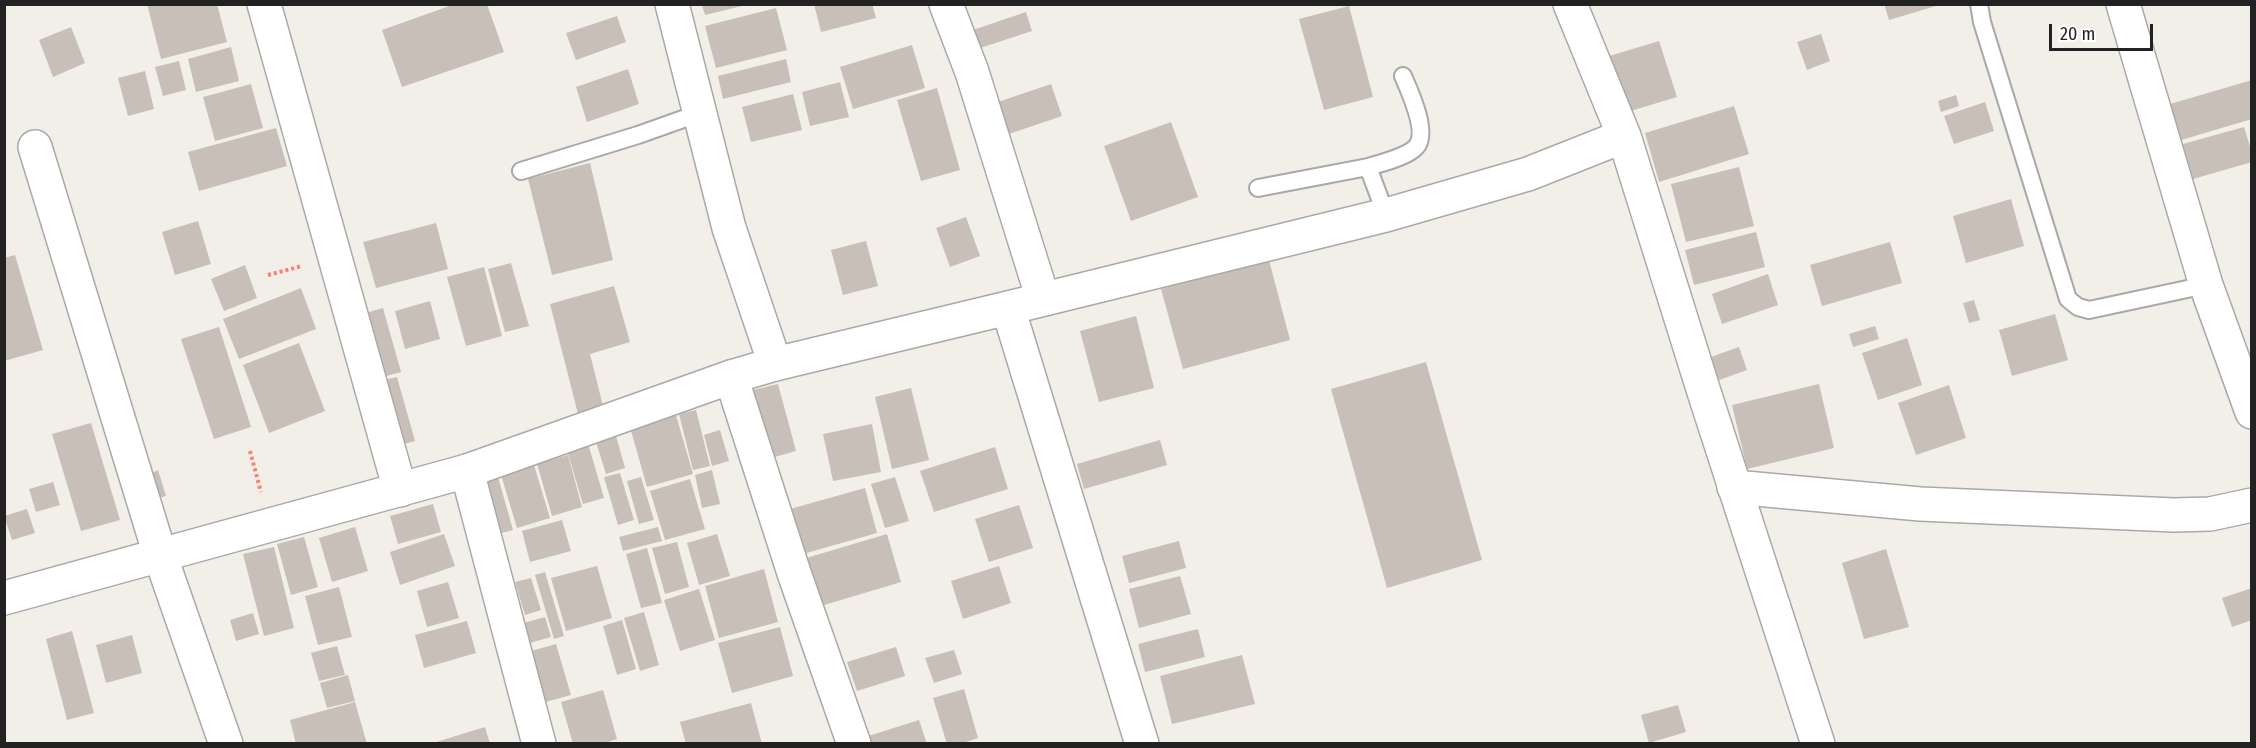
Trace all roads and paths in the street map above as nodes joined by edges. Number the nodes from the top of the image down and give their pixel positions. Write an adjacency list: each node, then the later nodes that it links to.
1 (264, 4): 24 (street)
2 (672, 4): 8 (street)
3 (946, 4): 16 (street)
4 (1570, 4): 9 (street)
5 (1979, 4): 15 (lane)
6 (2123, 4): 15 (street)
7 (1403, 76): 11 (lane)
8 (700, 113): 12 (lane); 18 (street)
9 (1624, 136): 14 (street); 23 (street)
10 (35, 147): 27 (street)
11 (1368, 166): 13 (lane); 14 (lane)
12 (521, 171)
13 (1258, 188)
14 (1386, 215): 16 (street)
15 (2206, 285): 20 (street)
16 (1043, 299): 17 (street)
17 (1008, 309): 18 (street); 32 (street)
18 (775, 364): 19 (street)
19 (731, 376): 22 (street); 31 (street)
20 (2252, 412)
21 (250, 451): 26 (path)
22 (467, 471): 24 (street); 30 (street)
23 (1734, 486): 25 (street); 33 (street)
24 (400, 490): 26 (street)
25 (2252, 505)
26 (271, 525): 27 (street)
27 (160, 555): 28 (street); 29 (street)
28 (4, 598)
29 (226, 744)
30 (539, 744)
31 (854, 744)
32 (1142, 744)
33 (1818, 744)

